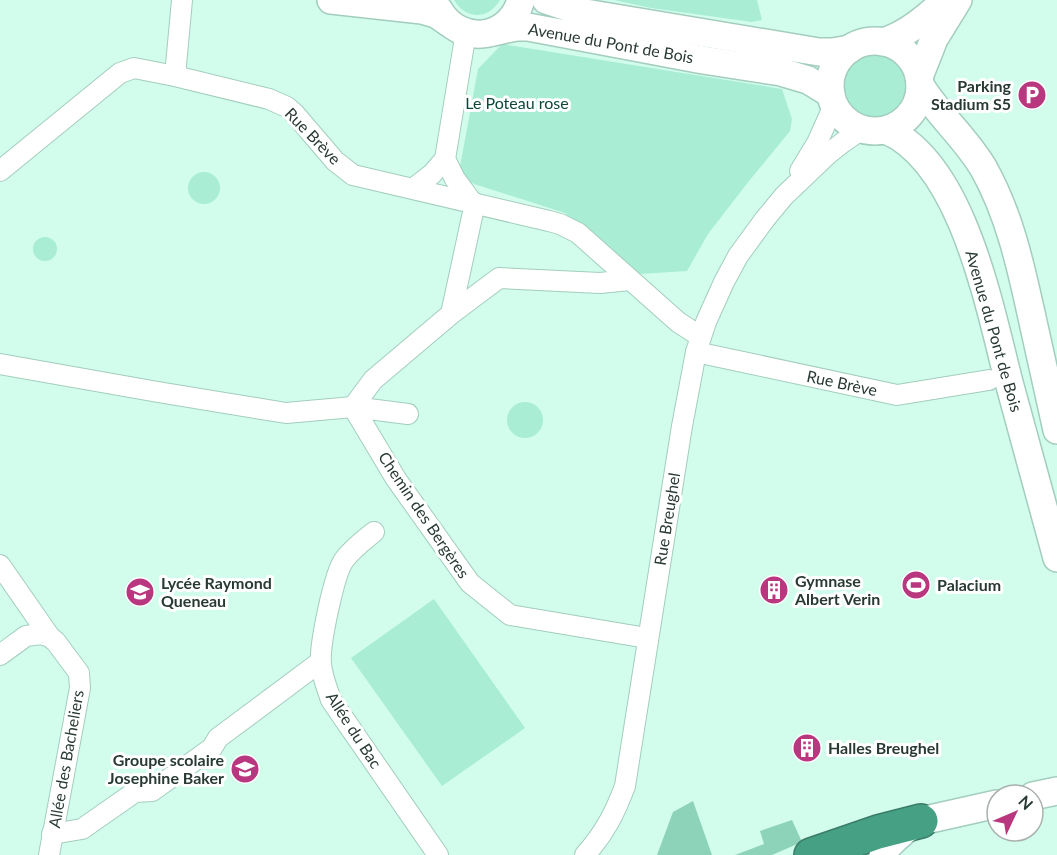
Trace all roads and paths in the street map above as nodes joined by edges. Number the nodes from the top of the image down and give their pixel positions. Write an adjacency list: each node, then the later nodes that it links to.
1 (182, 0): 11 (street)
2 (331, 0): 7 (main road)
3 (521, 0): 8 (main road)
4 (546, 0): 10 (main road, Avenue du Pont de Bois)
5 (946, 0): 9 (main road)
6 (958, 0): 12 (main road)
7 (450, 18): 8 (main road, Avenue du Pont de Bois); 15 (street)
8 (493, 32): 13 (main road, Avenue du Pont de Bois)
9 (883, 42): 10 (main road); 12 (main road)
10 (850, 48): 13 (main road)
11 (175, 76): 16 (street, Rue Brève); 17 (street, Rue Brève)
12 (919, 81): 14 (main road); 27 (main road)
13 (832, 100): 14 (main road); 18 (street, Rue Breughel)
14 (874, 130): 18 (street, Rue Breughel); 29 (main road, Avenue du Pont de Bois)
15 (444, 159): 17 (street); 19 (street)
16 (0, 171)
17 (414, 188): 19 (street, Rue Brève)
18 (784, 196): 22 (street, Rue Breughel)
19 (473, 203): 20 (street, Rue Brève); 21 (street)
20 (630, 280): 21 (street); 22 (street, Rue Brève)
21 (451, 314): 25 (street)
22 (698, 345): 24 (street, Rue Brève); 32 (street, Rue Breughel)
23 (0, 364): 25 (street)
24 (988, 380)
25 (354, 407): 26 (street); 32 (street, Chemin des Bergères)
26 (408, 414)
27 (1057, 430)
28 (374, 532): 34 (street, Allée du Bac)
29 (1057, 558)
30 (0, 565): 31 (street, Allée des Bacheliers)
31 (50, 637): 33 (street); 37 (street, Allée des Bacheliers)
32 (647, 638): 40 (street, Rue Breughel)
33 (0, 655)
34 (321, 662): 37 (street); 39 (street, Allée du Bac)
35 (985, 807): 36 (main road)
36 (921, 820): 41 (highway); 42 (main road)
37 (52, 834): 38 (street, Allée des Bacheliers)
38 (49, 855)
39 (438, 855)
40 (585, 855)
41 (811, 855)
42 (882, 855)

